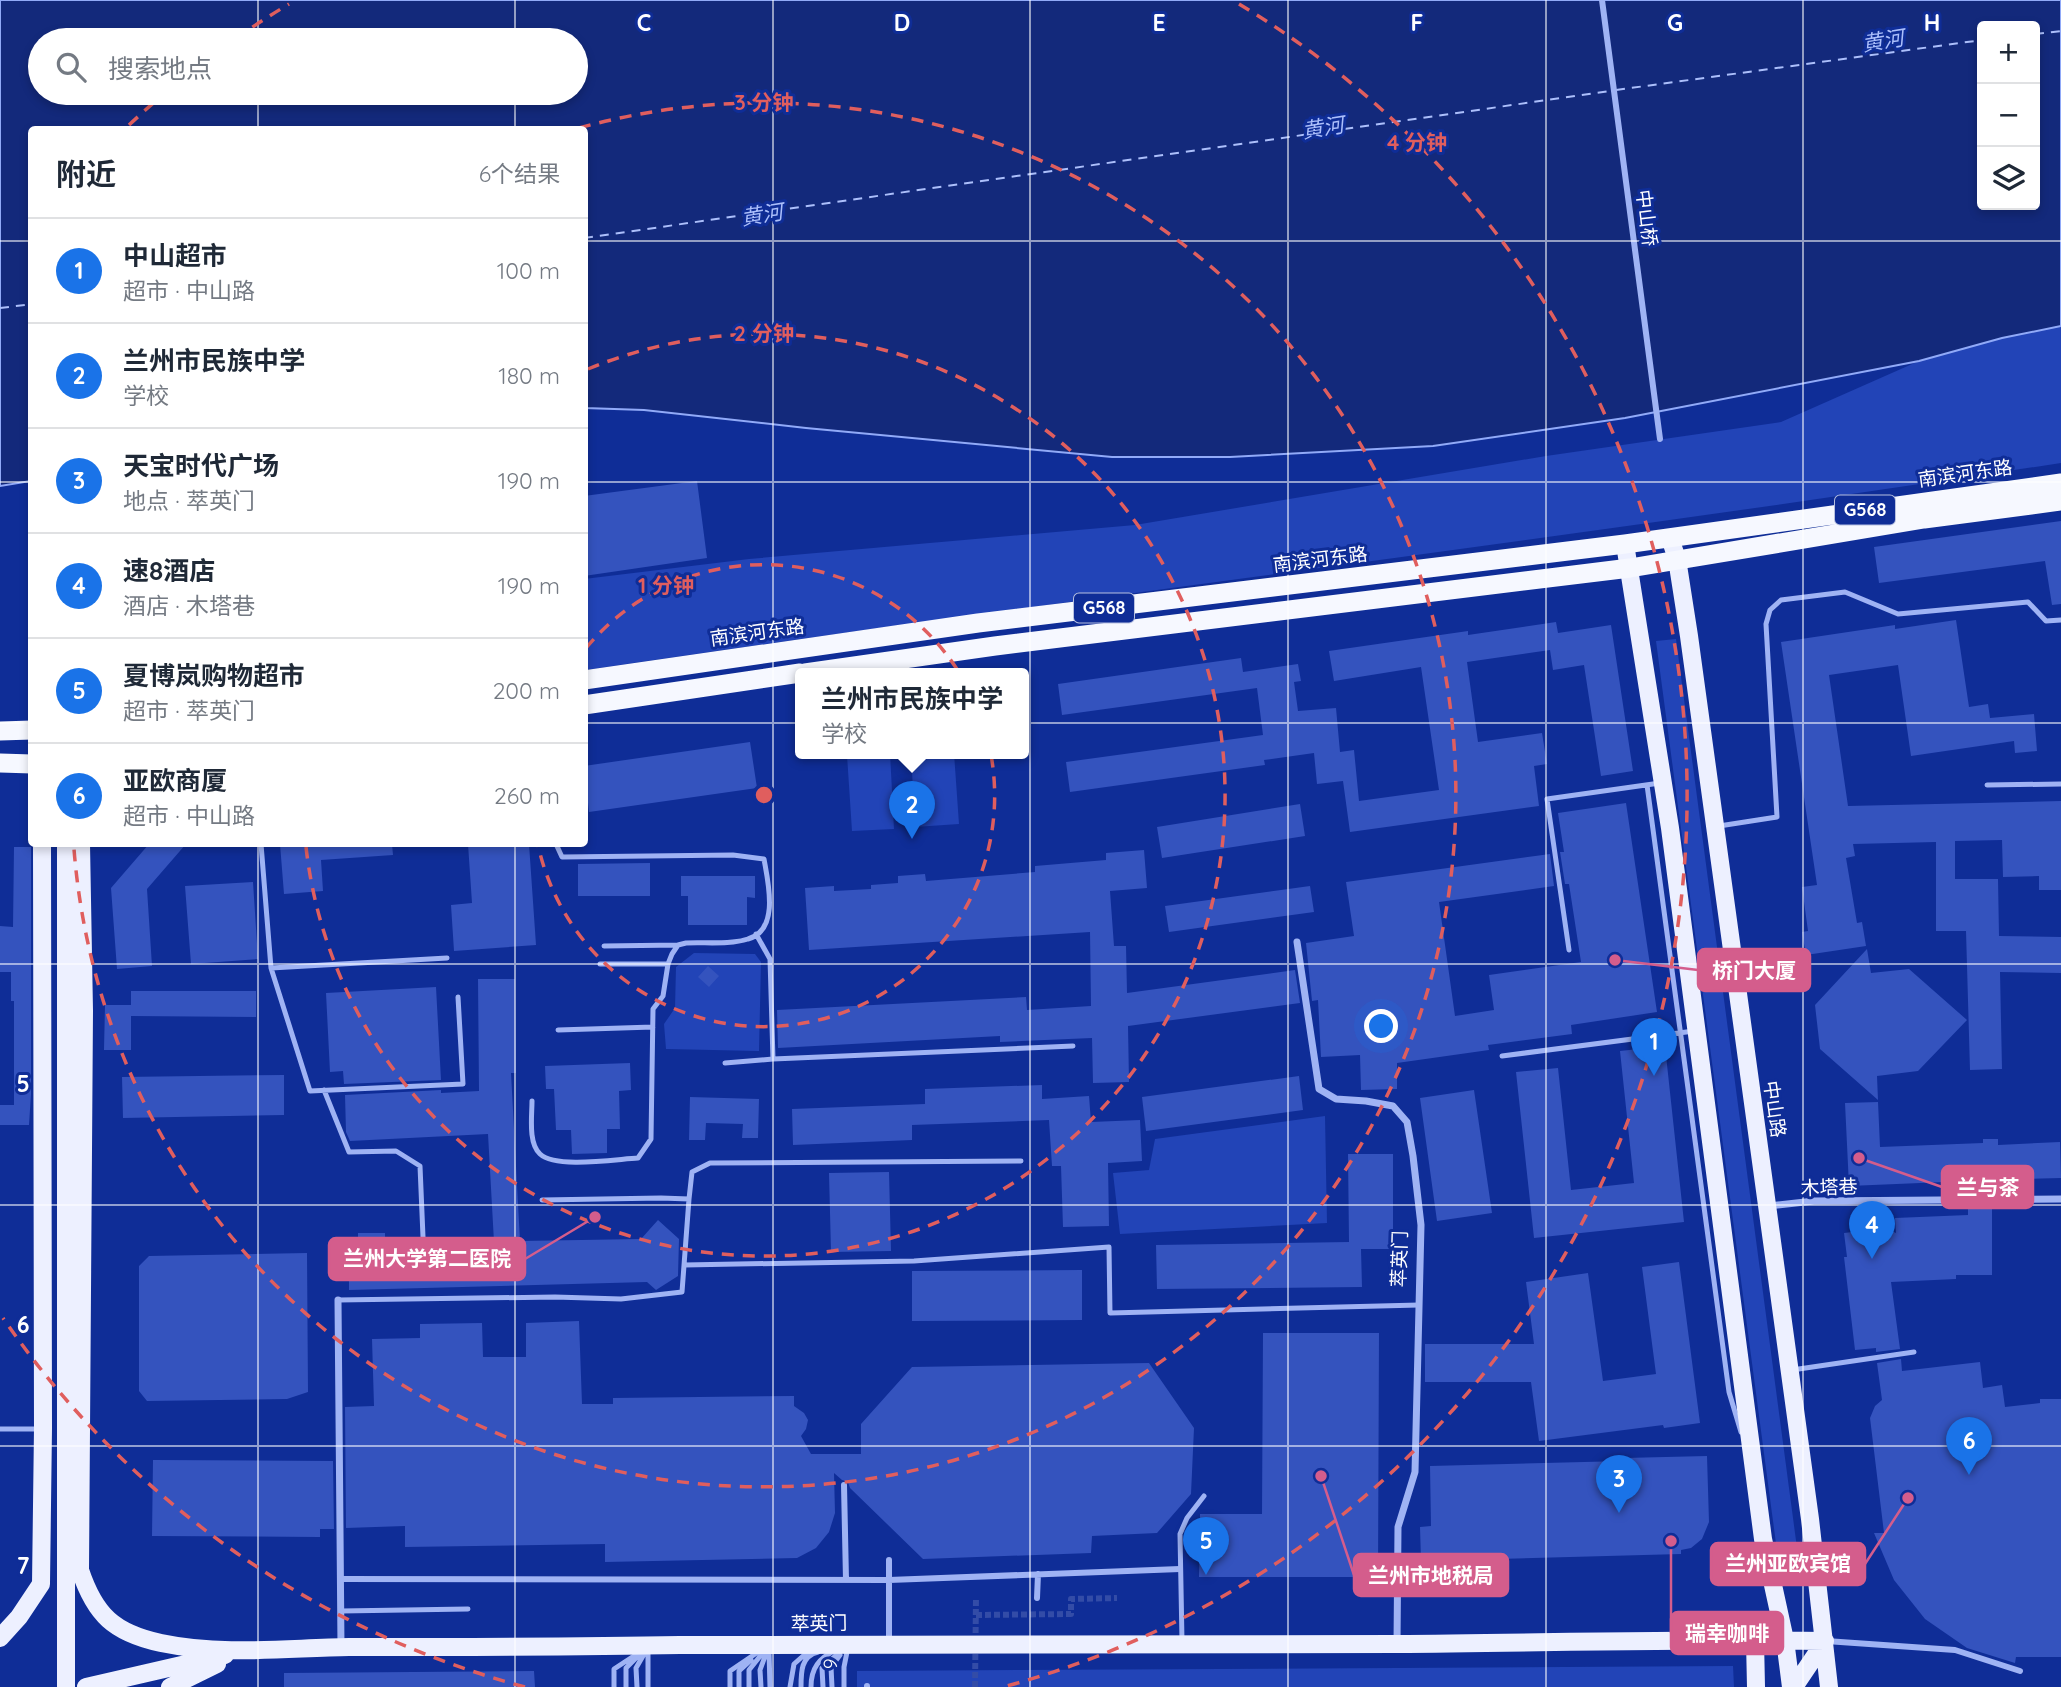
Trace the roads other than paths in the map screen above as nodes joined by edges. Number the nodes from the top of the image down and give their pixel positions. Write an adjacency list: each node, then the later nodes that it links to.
1 (1602, 0): 2 (street, 中山桥)
2 (1660, 439)
3 (2061, 483): 5 (highway, 南滨河东路 / G568)
4 (2061, 501): 7 (highway, 南滨河东路 / G568)
5 (1670, 538): 6 (highway, 南滨河东路 / G568); 7 (main road, 中山路)
6 (1625, 544): 8 (main road); 12 (highway, 南滨河东路 / G568)
7 (1677, 559): 8 (highway, 南滨河东路 / G568); 21 (main road, 中山路)
8 (1630, 568): 10 (highway, 南滨河东路 / G568); 18 (main road)
9 (2061, 620): 21 (lane)
10 (838, 668)
11 (795, 674): 13 (highway, 南滨河东路 / G568)
12 (588, 679)
13 (588, 704)
14 (28, 730): 15 (highway)
15 (0, 731)
16 (0, 763): 17 (highway)
17 (28, 764)
18 (1655, 784): 32 (lane); 40 (main road)
19 (2061, 784): 20 (lane)
20 (1987, 785)
21 (1715, 826): 51 (main road, 中山路)
22 (42, 847): 59 (main road)
23 (55, 847): 85 (main road)
24 (66, 847): 86 (main road, bridge)
25 (81, 847): 82 (main road)
26 (261, 847): 36 (lane)
27 (557, 847): 28 (lane)
28 (756, 934): 30 (lane); 43 (lane)
29 (1297, 942): 55 (street, 萃英门)
30 (678, 945): 31 (lane); 35 (lane)
31 (604, 946)
32 (1569, 950)
33 (447, 958): 36 (lane)
34 (600, 964): 35 (lane)
35 (668, 964): 38 (lane)
36 (271, 968): 45 (lane)
37 (458, 998): 45 (lane)
38 (653, 1027): 39 (lane); 46 (lane)
39 (558, 1030)
40 (1689, 1032): 42 (lane); 73 (main road)
41 (1073, 1046): 43 (lane)
42 (1502, 1056)
43 (773, 1059): 44 (lane)
44 (725, 1063)
45 (324, 1090): 52 (lane)
46 (532, 1101)
47 (1021, 1161): 48 (lane)
48 (689, 1199): 50 (lane); 53 (lane)
49 (2061, 1199): 51 (street, 木塔巷)
50 (542, 1200)
51 (1767, 1206): 57 (main road, 中山路)
52 (422, 1237)
53 (684, 1265): 54 (lane); 55 (lane)
54 (338, 1300): 65 (street)
55 (1419, 1305): 78 (street, 萃英门)
56 (1914, 1352): 57 (lane)
57 (1789, 1370): 74 (main road, 中山路)
58 (0, 1429): 59 (lane)
59 (43, 1429): 71 (main road)
60 (844, 1485): 66 (street)
61 (1204, 1496): 63 (lane)
62 (889, 1560): 67 (street)
63 (1181, 1569): 64 (street); 77 (lane)
64 (1038, 1574): 67 (street); 68 (street)
65 (340, 1579): 66 (street); 70 (street)
66 (846, 1580): 67 (street)
67 (889, 1580): 75 (street)
68 (1037, 1598)
69 (468, 1609): 70 (lane)
70 (341, 1611): 81 (street)
71 (0, 1638)
72 (1755, 1640): 73 (main road, 萃英门); 78 (main road, 萃英门); 103 (main road)
73 (1785, 1640): 74 (main road, 萃英门); 104 (main road)
74 (1825, 1641): 83 (street); 104 (main road); 105 (main road, 中山路)
75 (889, 1643): 76 (main road, 萃英门); 77 (main road, 萃英门)
76 (848, 1644): 79 (main road, 萃英门); 97 (lane); 98 (lane); 99 (lane); 100 (lane); 101 (lane); 102 (lane, 9)
77 (1182, 1644): 78 (main road, 萃英门)
78 (1397, 1644)
79 (769, 1645): 80 (main road, 萃英门); 92 (lane); 93 (lane); 94 (lane); 95 (lane); 96 (lane)
80 (648, 1646): 81 (main road, 萃英门); 88 (lane); 89 (lane); 90 (lane); 91 (lane)
81 (341, 1647): 82 (main road, 萃英门)
82 (242, 1651): 84 (main road); 87 (main road)
83 (2020, 1671)
84 (92, 1686)
85 (54, 1687)
86 (66, 1687)
87 (170, 1687)
88 (614, 1687)
89 (626, 1687)
90 (637, 1687)
91 (649, 1687)
92 (730, 1687)
93 (739, 1687)
94 (749, 1687)
95 (761, 1687)
96 (770, 1687)
97 (790, 1687)
98 (801, 1687)
99 (811, 1687)
100 (823, 1687)
101 (832, 1687)
102 (844, 1687)
103 (1756, 1687)
104 (1793, 1687)
105 (1829, 1687)

